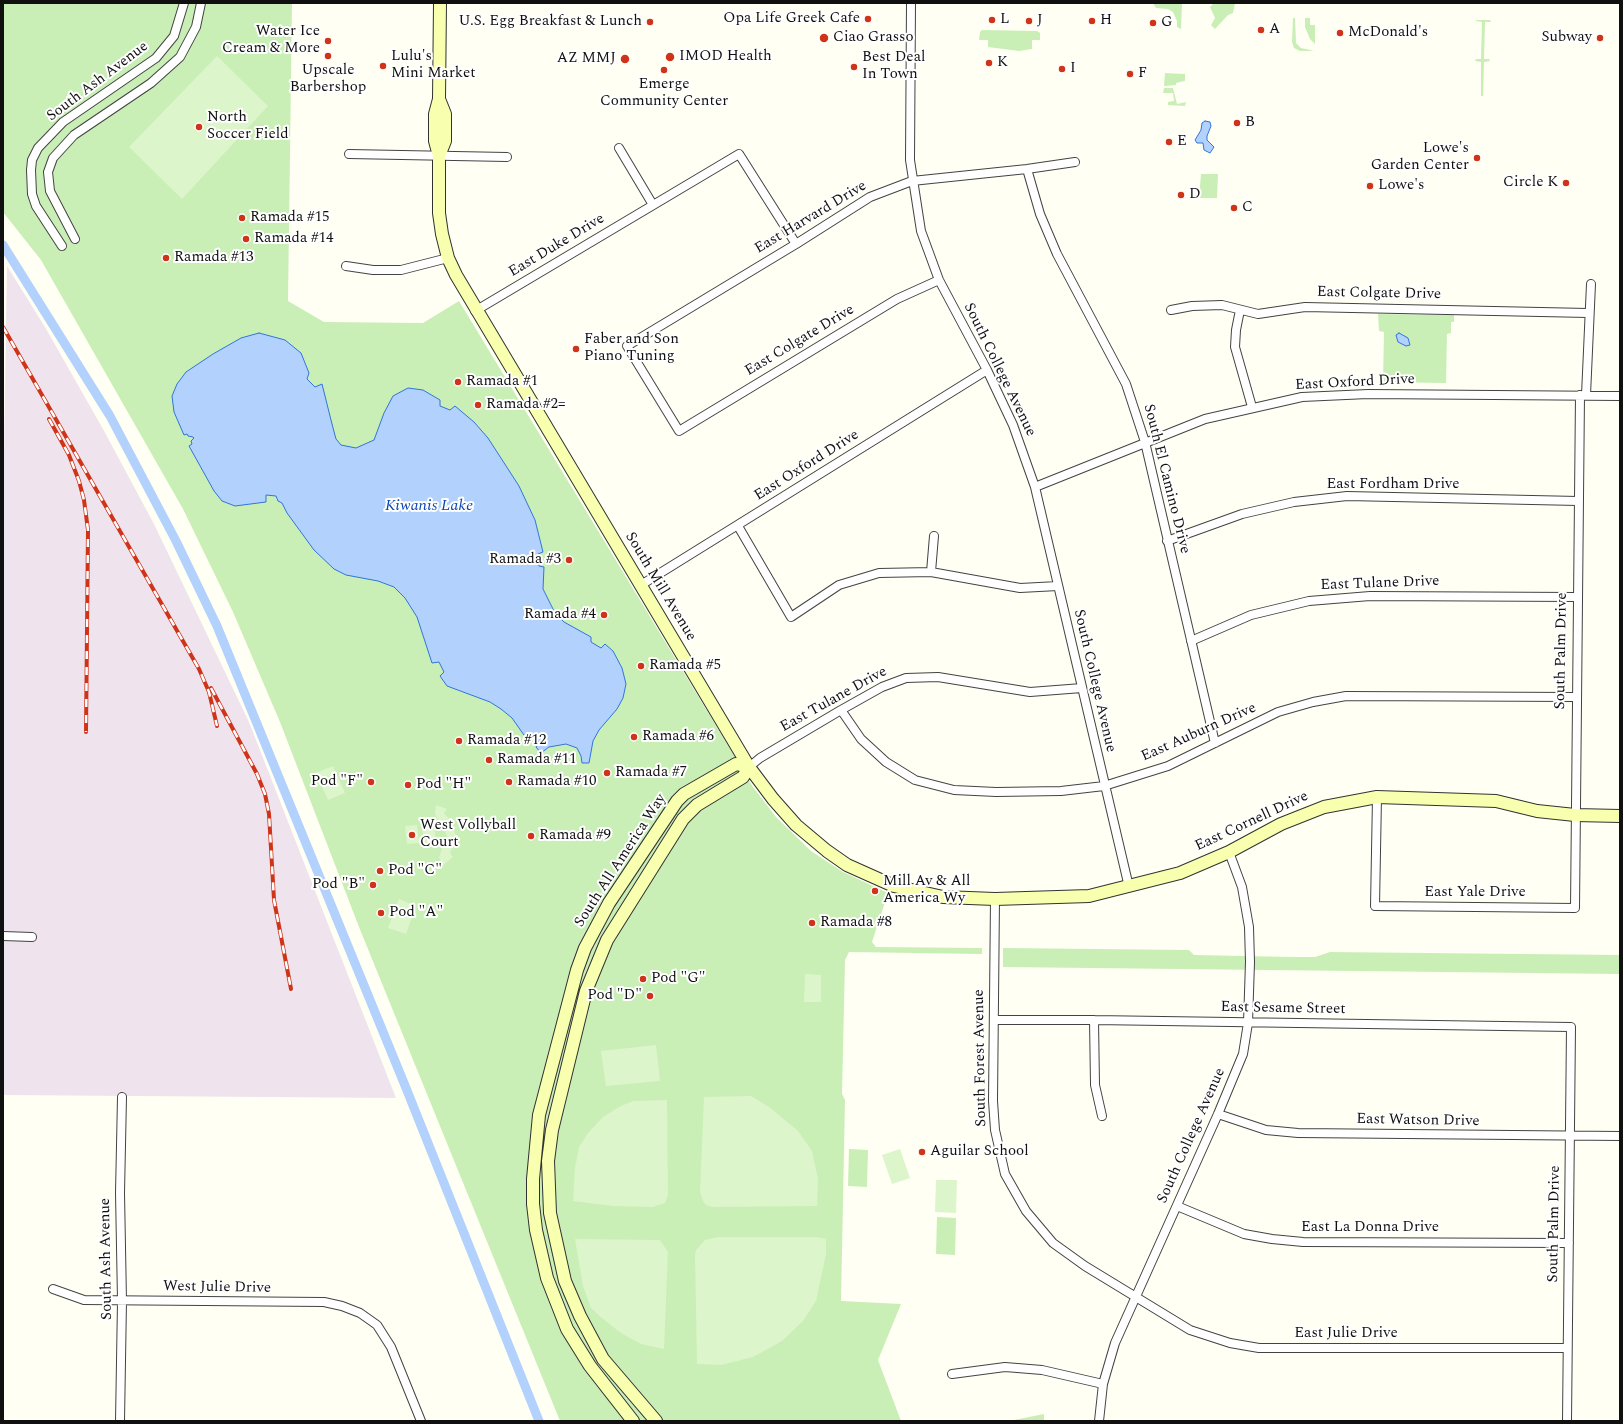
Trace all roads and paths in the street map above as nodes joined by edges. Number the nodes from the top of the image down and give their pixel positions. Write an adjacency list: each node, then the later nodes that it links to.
1 (184, 3): 15 (street, South Ash Avenue)
2 (201, 3): 13 (street, South Ash Avenue)
3 (440, 3): 7 (street, South Mill Avenue)
4 (911, 3): 11 (street, South College Avenue)
5 (619, 148): 12 (street)
6 (349, 154): 7 (street)
7 (440, 156): 8 (street); 16 (street, South Mill Avenue)
8 (507, 157)
9 (1075, 162): 10 (street, East Harvard Drive)
10 (1027, 169): 11 (street, East Harvard Drive); 29 (street, South El Camino Drive)
11 (912, 181): 14 (street, East Harvard Drive); 18 (street, South College Avenue)
12 (654, 204): 14 (street, East Duke Drive); 22 (street, East Duke Drive)
13 (75, 239)
14 (796, 244): 28 (street, East Harvard Drive)
15 (62, 246)
16 (448, 258): 17 (street); 22 (street, South Mill Avenue)
17 (346, 266)
18 (938, 280): 24 (street, South College Avenue); 28 (street, East Colgate Drive)
19 (1591, 284): 23 (street, South Palm Drive)
20 (1172, 310): 21 (street, East Colgate Drive)
21 (1240, 310): 23 (street, East Colgate Drive); 27 (street)
22 (476, 311): 36 (street, South Mill Avenue)
23 (1588, 314): 25 (street, South Palm Drive)
24 (987, 370): 30 (street, South College Avenue); 32 (street, East Oxford Drive)
25 (1583, 395): 26 (street, East Oxford Drive); 27 (street, East Oxford Drive); 31 (street, South Palm Drive)
26 (1620, 396)
27 (1252, 407): 29 (street, East Oxford Drive)
28 (679, 431)
29 (1145, 442): 30 (street, East Oxford Drive); 34 (street, South El Camino Drive)
30 (1035, 487): 37 (street, South College Avenue)
31 (1578, 501): 34 (street, East Fordham Drive); 38 (street, South Palm Drive)
32 (738, 526): 35 (street); 36 (street, East Oxford Drive)
33 (934, 536): 35 (street)
34 (1167, 541): 39 (street, South El Camino Drive)
35 (932, 572): 37 (street)
36 (641, 585): 44 (street, South Mill Avenue)
37 (1058, 586): 40 (street, South College Avenue)
38 (1577, 597): 39 (street, East Tulane Drive); 41 (street, South Palm Drive)
39 (1191, 640): 43 (street, South El Camino Drive)
40 (1082, 688): 42 (street, East Tulane Drive); 46 (street, South College Avenue)
41 (1576, 697): 43 (street, East Auburn Drive); 49 (street, South Palm Drive)
42 (841, 710): 44 (street, East Tulane Drive); 46 (street, East Auburn Drive)
43 (1215, 743): 46 (street, East Auburn Drive)
44 (749, 766): 45 (street, South All America Way); 47 (street, South All America Way); 53 (street, South Mill Avenue)
45 (715, 777): 47 (street); 57 (street, South All America Way)
46 (1104, 786): 52 (street, South College Avenue)
47 (723, 790): 58 (street, South All America Way)
48 (1377, 797): 49 (street, East Cornell Drive); 51 (street, East Cornell Drive); 54 (street, East Yale Drive)
49 (1575, 815): 50 (street, East Cornell Drive); 54 (street, South Palm Drive)
50 (1620, 816)
51 (1229, 852): 52 (street, East Cornell Drive); 61 (street, South College Avenue)
52 (1129, 887): 53 (street, East Cornell Drive)
53 (995, 899): 59 (street, South Forest Avenue)
54 (1575, 908)
55 (3, 936): 56 (street)
56 (32, 937)
57 (589, 941): 58 (street); 78 (street, South All America Way)
58 (603, 948): 79 (street, South All America Way)
59 (994, 1020): 60 (street, East Sesame Street); 71 (street, South Forest Avenue)
60 (1094, 1020): 61 (street, East Sesame Street); 65 (street)
61 (1248, 1023): 62 (street, East Sesame Street); 64 (street, South College Avenue)
62 (1571, 1027): 66 (street, South Palm Drive)
63 (122, 1097): 72 (street, South Ash Avenue)
64 (1218, 1114): 66 (street, East Watson Drive); 68 (street, South College Avenue)
65 (1102, 1116)
66 (1570, 1136): 67 (street, East Watson Drive); 69 (street, South Palm Drive)
67 (1620, 1136)
68 (1177, 1206): 69 (street, East La Donna Drive); 71 (street, South College Avenue)
69 (1569, 1243): 73 (street, South Palm Drive)
70 (53, 1289): 72 (street, West Julie Drive)
71 (1138, 1297): 73 (street, East Julie Drive); 75 (street, South College Avenue)
72 (122, 1301): 76 (street, South Ash Avenue); 77 (street, West Julie Drive)
73 (1567, 1348): 81 (street, South Palm Drive)
74 (952, 1374): 75 (street)
75 (1103, 1384): 80 (street, South College Avenue)
76 (120, 1421)
77 (421, 1421)
78 (633, 1421)
79 (656, 1421)
80 (1099, 1421)
81 (1567, 1421)

